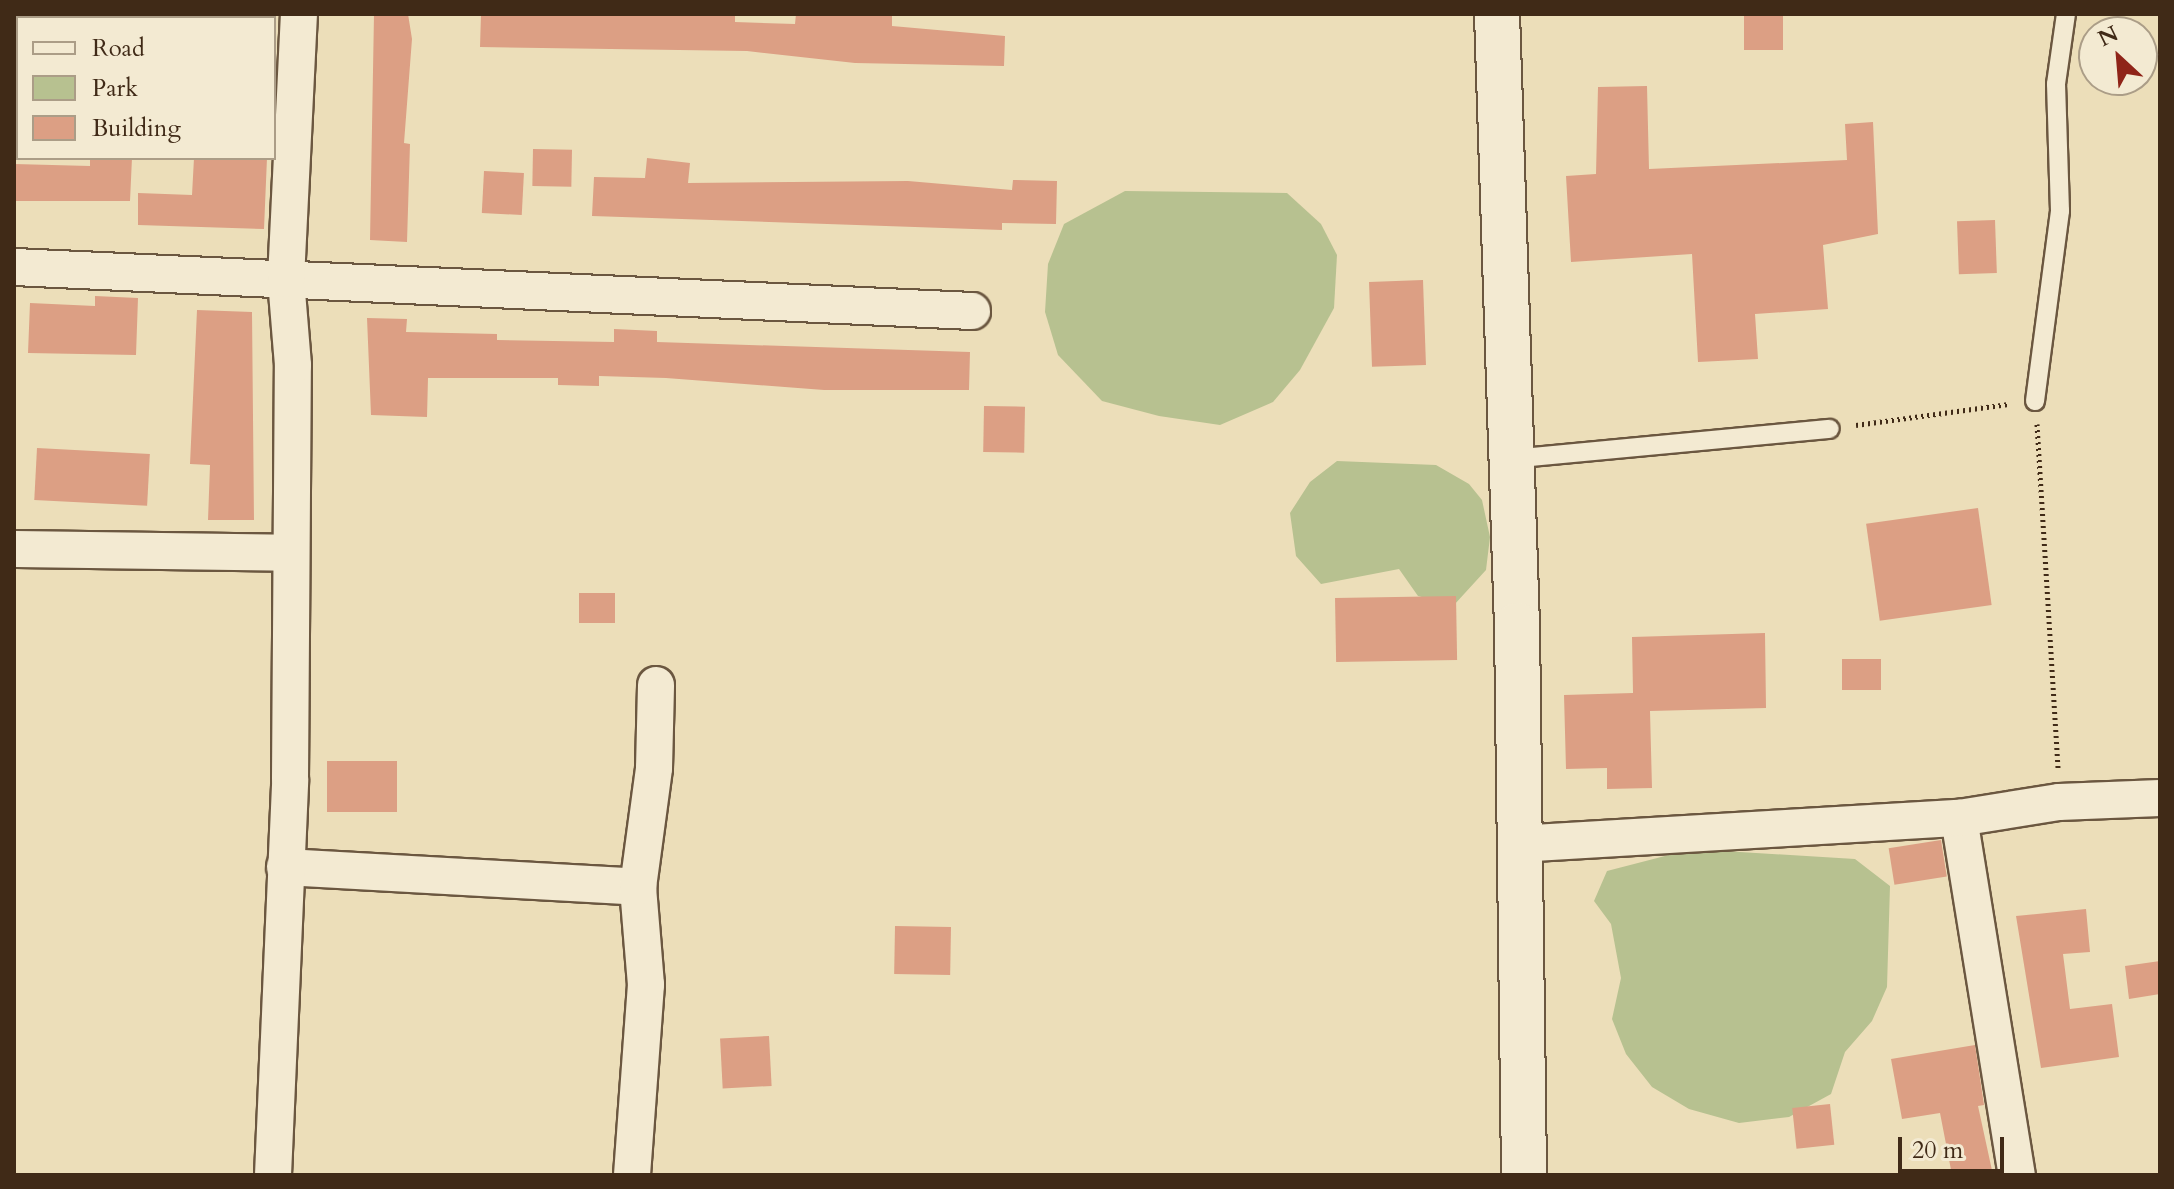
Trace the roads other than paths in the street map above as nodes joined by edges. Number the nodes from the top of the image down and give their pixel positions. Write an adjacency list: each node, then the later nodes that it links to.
1 (299, 14): 5 (street)
2 (1497, 14): 9 (street)
3 (2066, 14): 7 (lane)
4 (14, 267): 5 (street)
5 (286, 279): 6 (street); 11 (street)
6 (972, 311)
7 (2035, 401)
8 (1830, 429): 9 (lane)
9 (1507, 460): 15 (street)
10 (14, 549): 11 (street)
11 (289, 553): 16 (street)
12 (656, 685): 17 (street)
13 (2160, 798): 14 (street)
14 (1959, 818): 15 (street); 21 (street)
15 (1517, 844): 20 (street)
16 (285, 867): 17 (street); 18 (street)
17 (638, 887): 19 (street)
18 (273, 1175)
19 (632, 1175)
20 (1524, 1175)
21 (2017, 1175)

